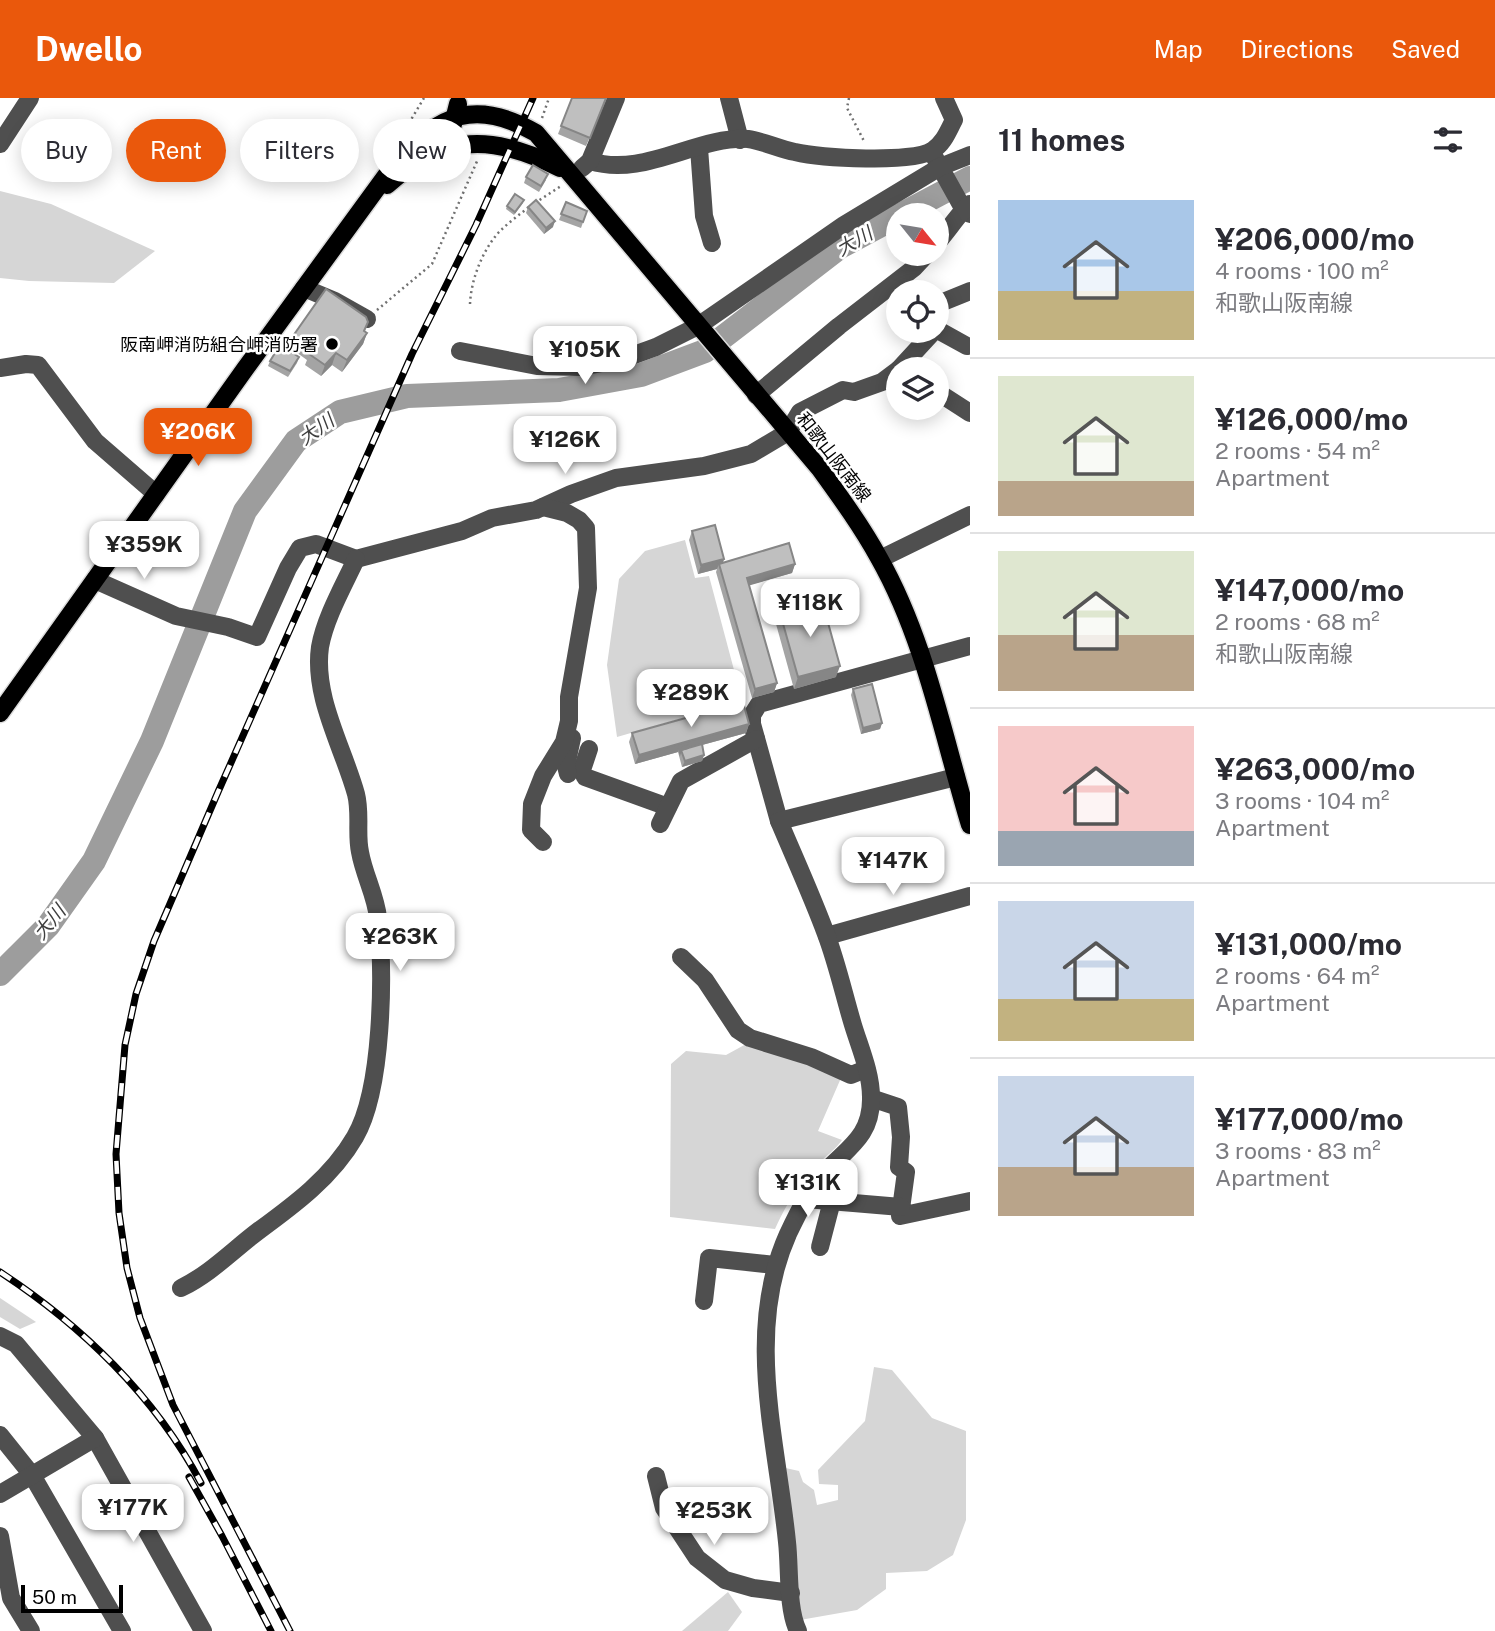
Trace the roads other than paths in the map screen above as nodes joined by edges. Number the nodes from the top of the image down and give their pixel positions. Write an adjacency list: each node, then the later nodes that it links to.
1 (30, 98): 7 (street)
2 (616, 98): 11 (street)
3 (729, 98): 6 (street)
4 (944, 98): 12 (street)
5 (458, 104): 13 (main road, 和歌山阪南線); 15 (main road, 和歌山阪南線)
6 (740, 140): 9 (street); 12 (street)
7 (0, 144)
8 (471, 144): 13 (main road, 和歌山阪南線)
9 (699, 148): 11 (street); 18 (street)
10 (970, 156): 12 (street)
11 (590, 161): 13 (street)
12 (938, 163): 16 (street); 26 (street)
13 (566, 178): 26 (main road, 和歌山阪南線)
14 (391, 182): 15 (main road, 和歌山阪南線)
15 (368, 202): 21 (main road, 和歌山阪南線)
16 (966, 207): 17 (street)
17 (949, 229)
18 (712, 243)
19 (917, 266): 20 (street)
20 (905, 280)
21 (304, 288): 25 (street); 38 (main road, 和歌山阪南線)
22 (970, 291): 24 (street)
23 (886, 298): 34 (street)
24 (949, 300)
25 (367, 319)
26 (700, 328): 30 (street); 34 (main road, 和歌山阪南線)
27 (949, 337): 29 (street)
28 (924, 343): 31 (street)
29 (967, 346)
30 (460, 351)
31 (911, 357)
32 (0, 368): 38 (street)
33 (886, 379): 37 (street)
34 (756, 395): 37 (main road, 和歌山阪南線)
35 (949, 399): 36 (street)
36 (970, 413)
37 (789, 432): 39 (street); 42 (main road, 和歌山阪南線)
38 (156, 494): 43 (main road, 和歌山阪南線)
39 (543, 506): 41 (street); 46 (street)
40 (970, 515): 42 (street)
41 (356, 559): 43 (street); 68 (street)
42 (880, 559): 45 (main road, 和歌山阪南線)
43 (95, 580): 47 (main road, 和歌山阪南線)
44 (970, 646): 45 (street)
45 (922, 660): 48 (street); 51 (main road, 和歌山阪南線)
46 (569, 703): 50 (street); 56 (street)
47 (0, 713)
48 (756, 739): 52 (street); 53 (street)
49 (589, 750): 52 (street)
50 (568, 774)
51 (960, 774): 53 (street); 55 (main road, 和歌山阪南線)
52 (668, 807): 54 (street)
53 (779, 821): 58 (street)
54 (660, 824)
55 (970, 825)
56 (543, 842)
57 (970, 896): 58 (street)
58 (827, 936): 60 (street)
59 (681, 957): 60 (street)
60 (866, 1069): 61 (street)
61 (872, 1098): 62 (street); 65 (street)
62 (806, 1199): 63 (street); 67 (street)
63 (832, 1201): 65 (street); 66 (street)
64 (970, 1201): 65 (street)
65 (901, 1207)
66 (820, 1247)
67 (775, 1265): 69 (street); 77 (street)
68 (181, 1288)
69 (704, 1301)
70 (0, 1336): 72 (street)
71 (0, 1435): 73 (street)
72 (95, 1438): 73 (street); 80 (street)
73 (32, 1475): 75 (street); 79 (street)
74 (656, 1476): 77 (street)
75 (0, 1494)
76 (0, 1536): 78 (street)
77 (791, 1594): 81 (street)
78 (31, 1631)
79 (122, 1631)
80 (203, 1631)
81 (798, 1631)

